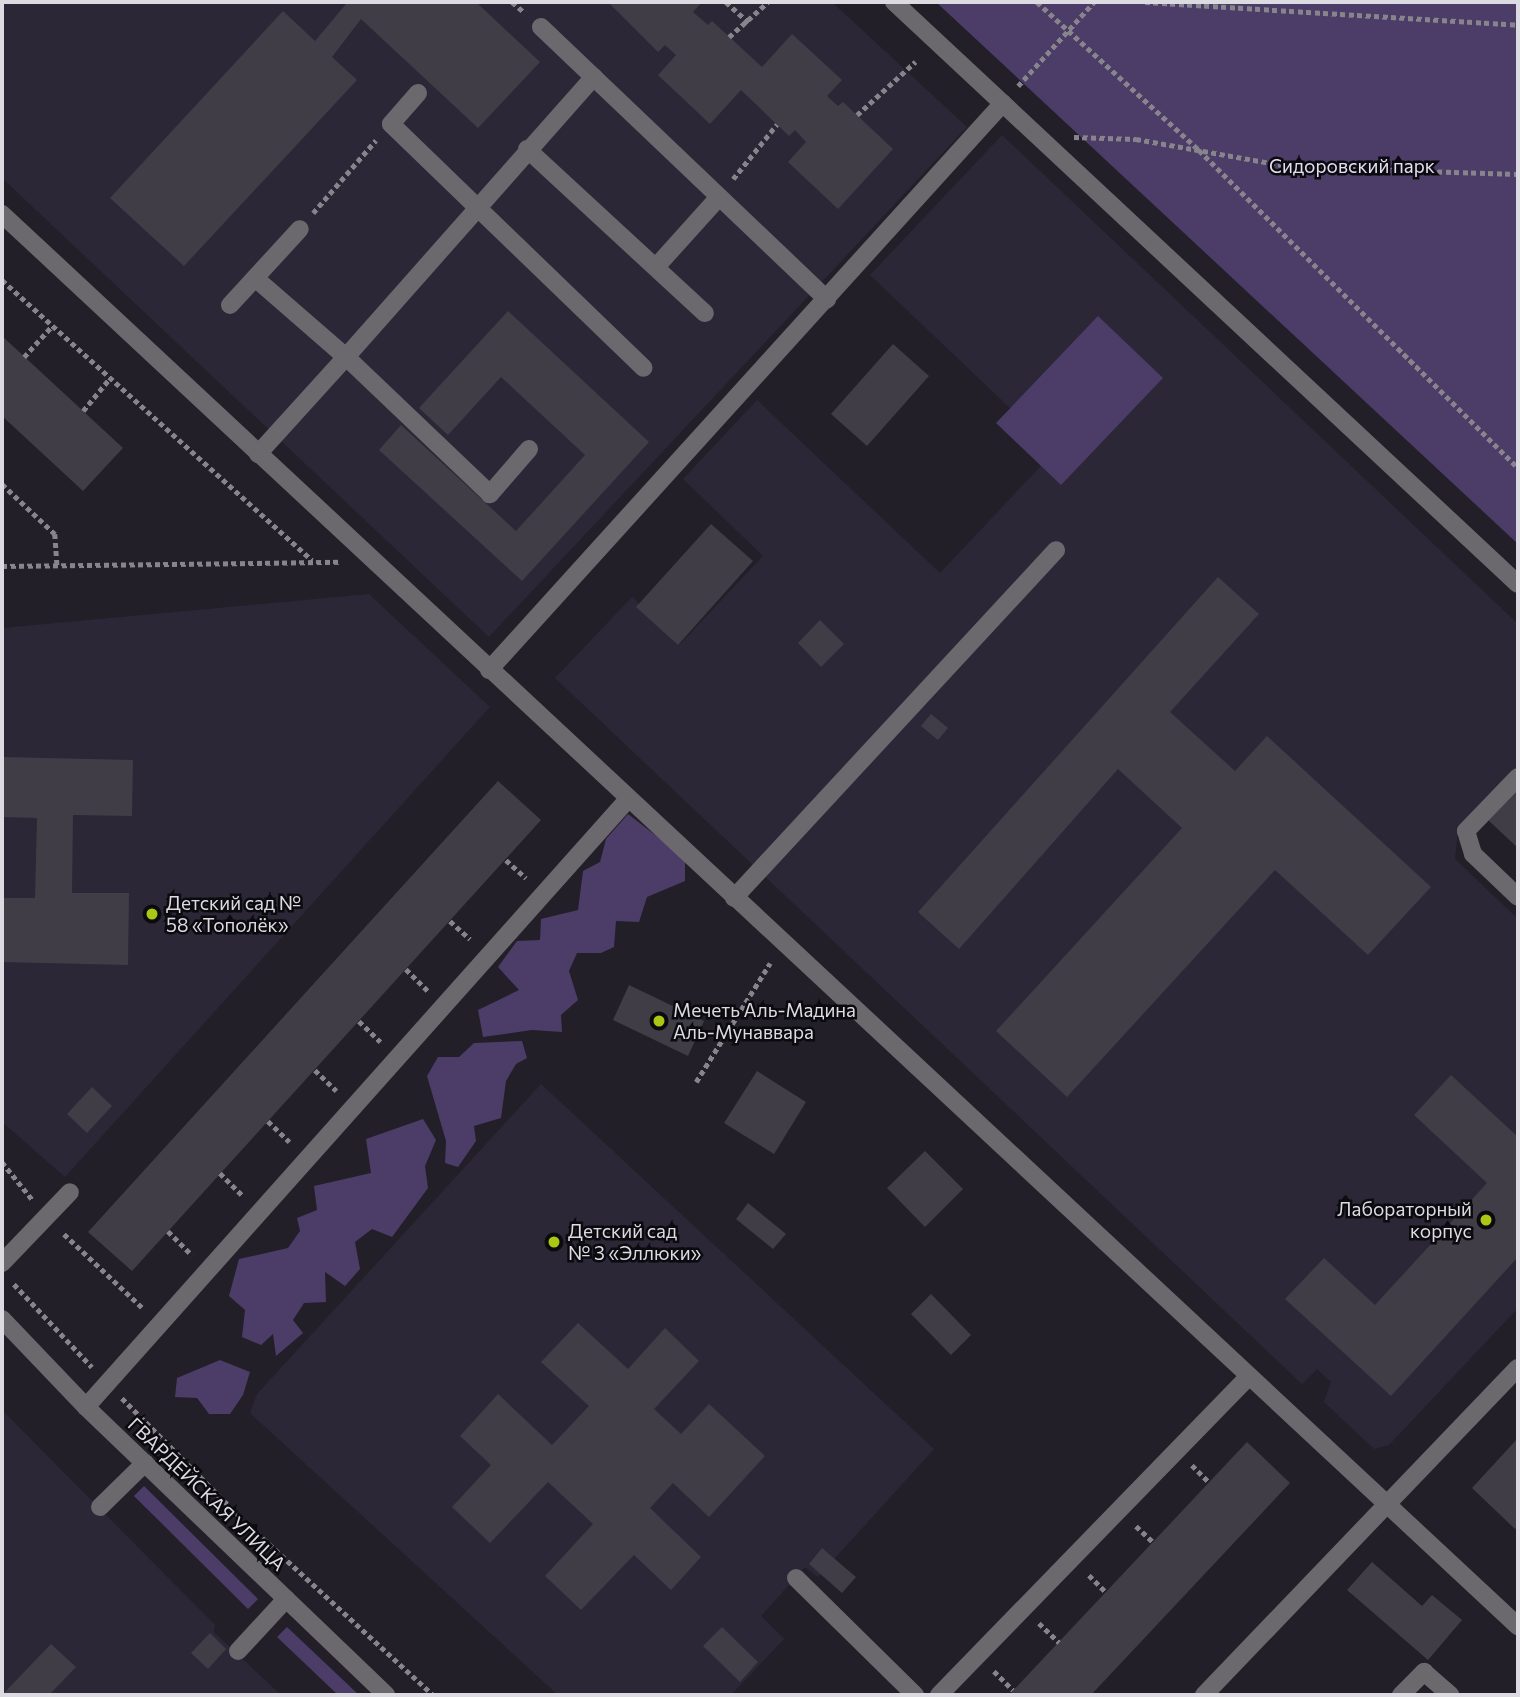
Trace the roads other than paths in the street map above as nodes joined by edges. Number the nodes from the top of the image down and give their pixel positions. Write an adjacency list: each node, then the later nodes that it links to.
1 (894, 2): 5 (street)
2 (541, 27): 3 (street)
3 (594, 77): 6 (street); 7 (street)
4 (418, 93): 8 (street)
5 (1003, 103): 13 (street); 21 (street)
6 (527, 149): 8 (street); 11 (street)
7 (719, 197): 11 (street); 13 (street)
8 (480, 210): 16 (street); 17 (street)
9 (2, 214): 19 (street)
10 (300, 229): 12 (street)
11 (656, 267): 15 (street)
12 (255, 278): 14 (street); 16 (street)
13 (827, 299): 22 (street)
14 (230, 305)
15 (705, 313)
16 (346, 357): 18 (street); 19 (street)
17 (644, 368)
18 (529, 449)
19 (258, 454): 22 (street)
20 (1056, 550): 26 (street)
21 (1518, 584)
22 (489, 670): 24 (street)
23 (1518, 777): 25 (street)
24 (628, 799): 26 (street); 32 (street)
25 (1518, 897)
26 (734, 898): 31 (street)
27 (70, 1192): 28 (street)
28 (2, 1264)
29 (2, 1319): 32 (street, ГВАРДЕЙСКАЯ УЛИЦА)
30 (1518, 1368): 35 (street)
31 (1247, 1378): 35 (street); 42 (street)
32 (86, 1407): 33 (street, ГВАРДЕЙСКАЯ УЛИЦА)
33 (145, 1463): 34 (street); 37 (street, ГВАРДЕЙСКАЯ УЛИЦА)
34 (100, 1507)
35 (1387, 1508): 38 (street); 43 (street)
36 (796, 1578): 41 (street)
37 (286, 1599): 39 (street); 40 (street, ГВАРДЕЙСКАЯ УЛИЦА)
38 (1517, 1623)
39 (237, 1651)
40 (386, 1695)
41 (915, 1695)
42 (939, 1695)
43 (1204, 1695)
44 (1401, 1695): 45 (street)
45 (1450, 1695)

